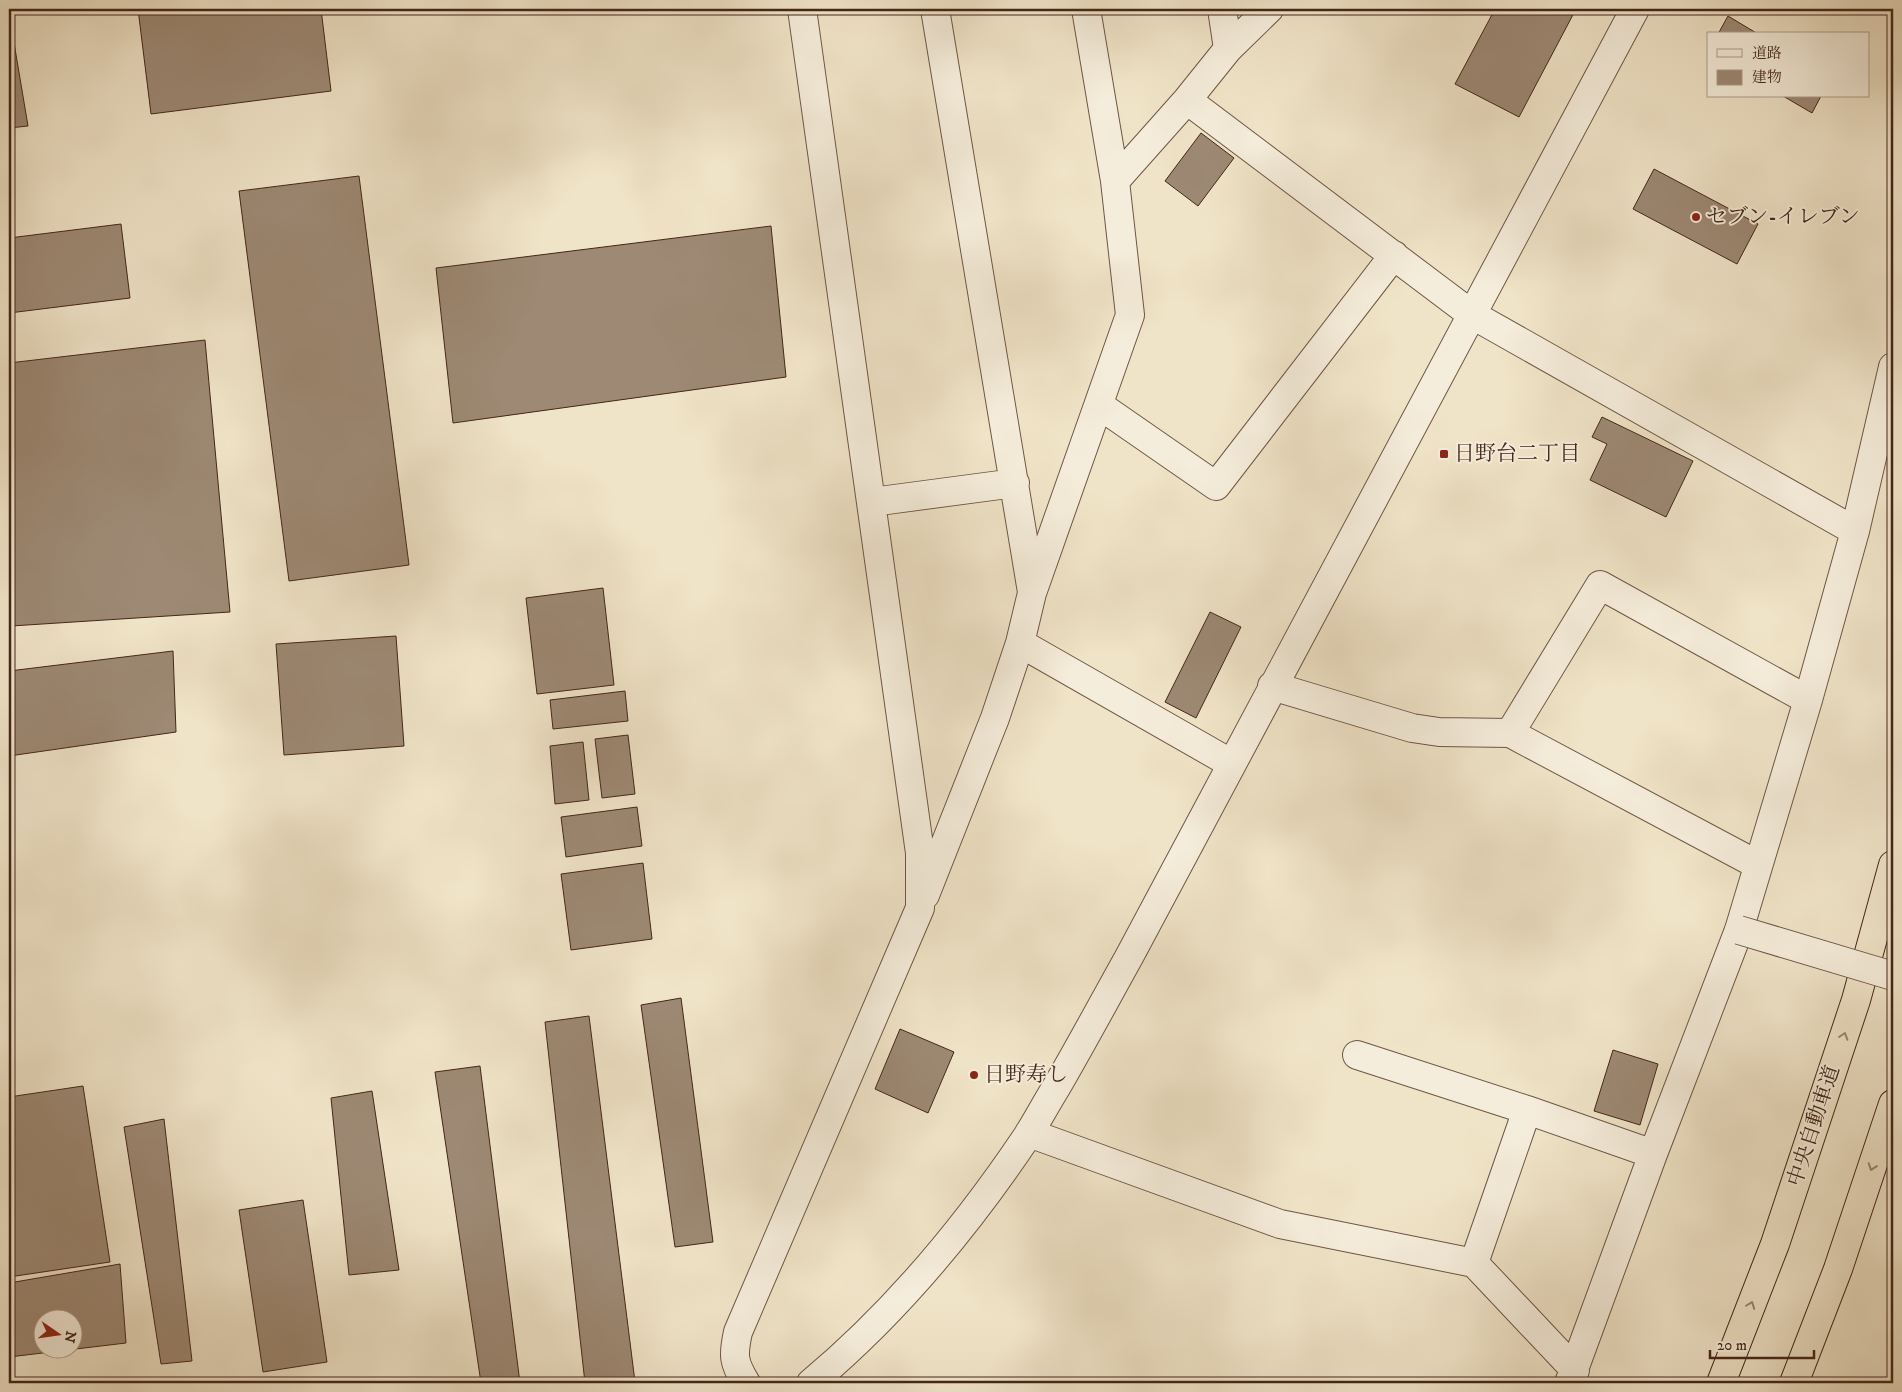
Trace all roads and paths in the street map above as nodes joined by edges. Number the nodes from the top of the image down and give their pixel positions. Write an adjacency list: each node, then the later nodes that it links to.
1 (802, 9): 15 (street)
2 (936, 9): 14 (street)
3 (1086, 9): 9 (street)
4 (1222, 9): 7 (street)
5 (1269, 9): 7 (street)
6 (1635, 9): 11 (street)
7 (1228, 49): 8 (street)
8 (1187, 100): 9 (street); 10 (street)
9 (1115, 181): 13 (street)
10 (1394, 255): 11 (street); 13 (street)
11 (1471, 314): 16 (street); 19 (street)
12 (1893, 367): 16 (street)
13 (1099, 406): 17 (street)
14 (1014, 483): 15 (street); 17 (street)
15 (872, 502): 25 (street)
16 (1855, 531): 20 (street)
17 (1032, 593): 18 (street)
18 (1020, 642): 22 (street); 25 (street)
19 (1272, 686): 21 (street); 22 (street)
20 (1808, 700): 21 (street); 24 (street)
21 (1510, 733): 24 (street)
22 (1232, 764): 31 (street)
23 (1893, 864): 37 (highway, 中央自動車道, one-way to 23)
24 (1758, 865): 26 (street)
25 (920, 908): 35 (street)
26 (1739, 930): 27 (street, bridge); 32 (street)
27 (1893, 976)
28 (1357, 1055): 30 (street)
29 (1893, 1104): 38 (highway, one-way to 38)
30 (1527, 1110): 32 (street); 33 (street)
31 (1029, 1133): 33 (street); 36 (street)
32 (1653, 1154): 34 (street)
33 (1474, 1264): 34 (street)
34 (1572, 1377)
35 (746, 1383)
36 (812, 1383)
37 (1721, 1383)
38 (1794, 1383)

